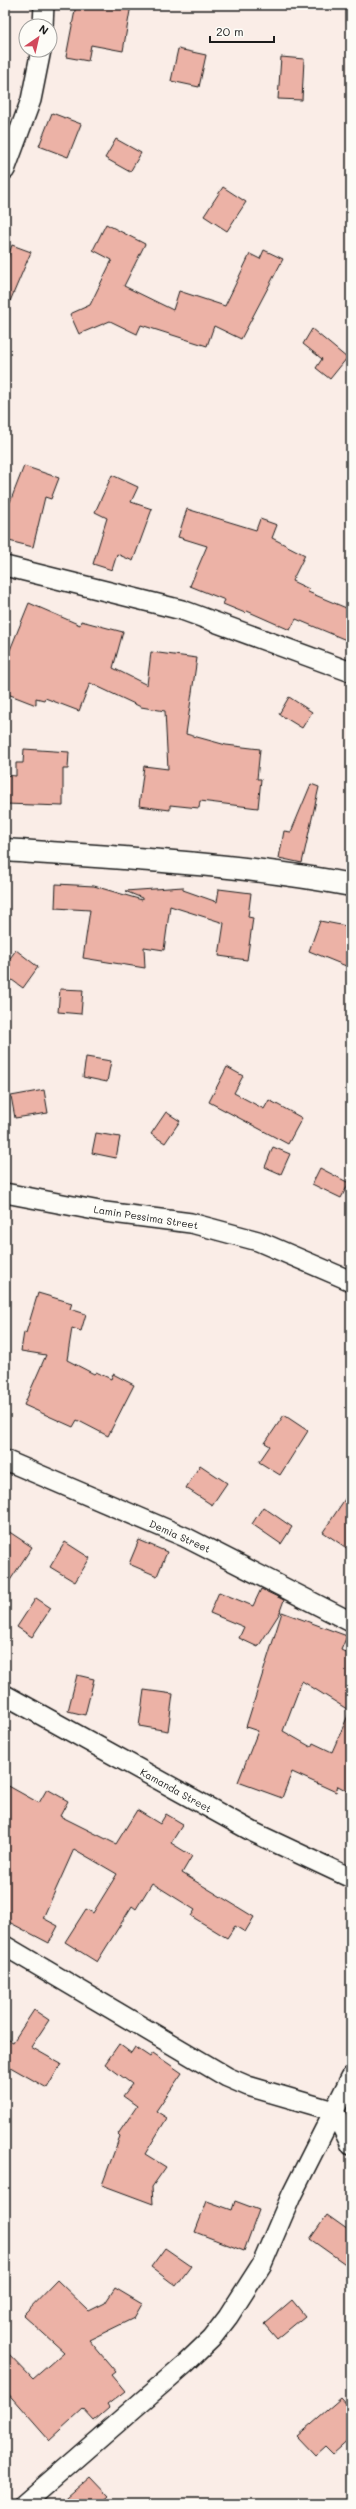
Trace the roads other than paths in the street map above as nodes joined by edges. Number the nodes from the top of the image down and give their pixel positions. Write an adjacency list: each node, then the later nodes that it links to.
1 (44, 5): 2 (street)
2 (43, 18)
3 (39, 58): 4 (street)
4 (5, 170)
5 (5, 566): 6 (street)
6 (351, 672)
7 (5, 850): 8 (main road)
8 (351, 885)
9 (5, 1193): 10 (street, Lamin Pessima Street)
10 (351, 1281)
11 (5, 1460): 12 (street, Demia Street)
12 (351, 1622)
13 (5, 1695): 14 (street, Kamanda Street)
14 (351, 1878)
15 (5, 1946): 17 (street)
16 (351, 2077): 17 (street)
17 (334, 2111): 18 (street); 19 (street)
18 (351, 2145)
19 (24, 2504)

